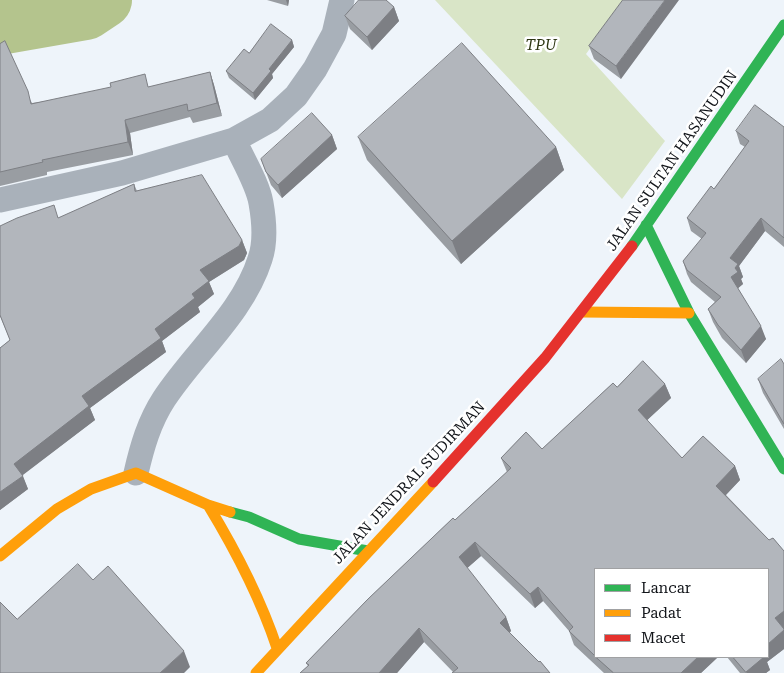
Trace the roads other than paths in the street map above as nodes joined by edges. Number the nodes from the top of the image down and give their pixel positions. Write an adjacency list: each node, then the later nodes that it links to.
1 (342, 0): 3 (street)
2 (784, 25): 5 (main road, JALAN SULTAN HASANUDIN)
3 (234, 140): 4 (street); 9 (street)
4 (0, 200)
5 (646, 225): 6 (main road, JALAN SULTAN HASANUDIN); 7 (main road)
6 (582, 312): 7 (main road); 11 (main road, JALAN JENDRAL SUDIRMAN)
7 (689, 313): 8 (main road)
8 (784, 469)
9 (136, 473): 10 (main road); 12 (main road)
10 (208, 505): 11 (main road); 13 (main road)
11 (368, 551): 13 (main road, JALAN JENDRAL SUDIRMAN)
12 (0, 556)
13 (278, 648): 14 (main road, JALAN JENDRAL SUDIRMAN)
14 (256, 673)

